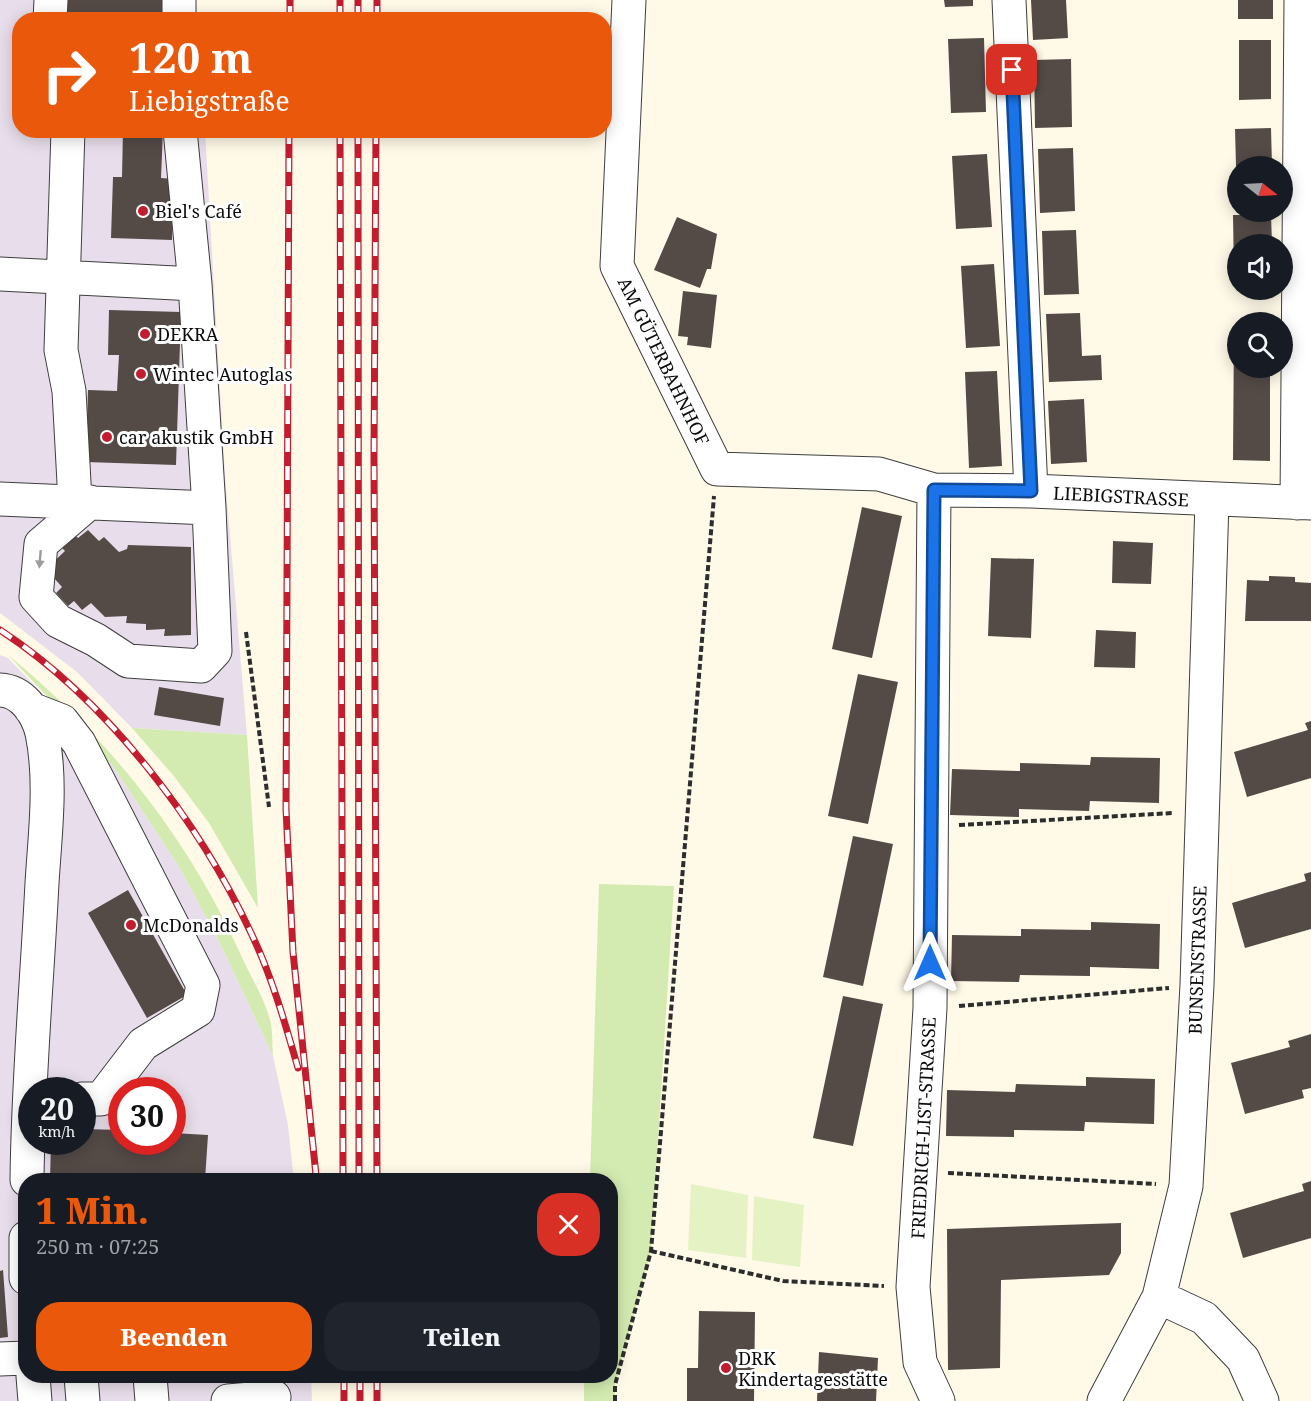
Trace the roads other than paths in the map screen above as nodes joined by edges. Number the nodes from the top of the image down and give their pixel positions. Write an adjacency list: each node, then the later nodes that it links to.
1 (629, 0): 9 (street, AM GÜTERBAHNHOF)
2 (1009, 0): 11 (street)
3 (1301, 0): 15 (street)
4 (68, 138): 7 (street)
5 (181, 138): 8 (street)
6 (0, 274): 7 (street)
7 (62, 278): 8 (street); 13 (street)
8 (195, 284): 16 (street)
9 (717, 469): 10 (street, LIEBIGSTRASSE)
10 (934, 490): 11 (street, LIEBIGSTRASSE); 36 (street, FRIEDRICH-LIST-STRASSE)
11 (1031, 491): 14 (street, LIEBIGSTRASSE)
12 (0, 499): 13 (street)
13 (83, 501): 16 (street); 16 (street, one-way to 16)
14 (1212, 501): 15 (street, LIEBIGSTRASSE); 25 (street, BUNSENSTRASSE)
15 (1304, 503)
16 (209, 508)
17 (0, 690): 18 (street)
18 (31, 709): 19 (street); 20 (street)
19 (31, 1077)
20 (96, 1100)
21 (28, 1155): 22 (street)
22 (27, 1173)
23 (0, 1238): 24 (street)
24 (18, 1247)
25 (1159, 1297): 37 (street, BUNSENSTRASSE); 38 (street)
26 (18, 1358): 27 (street)
27 (0, 1359)
28 (34, 1383): 32 (street)
29 (82, 1383): 33 (street)
30 (151, 1383): 34 (street)
31 (273, 1391): 35 (street)
32 (35, 1401)
33 (83, 1401)
34 (152, 1401)
35 (228, 1401)
36 (938, 1401)
37 (1104, 1401)
38 (1262, 1401)

